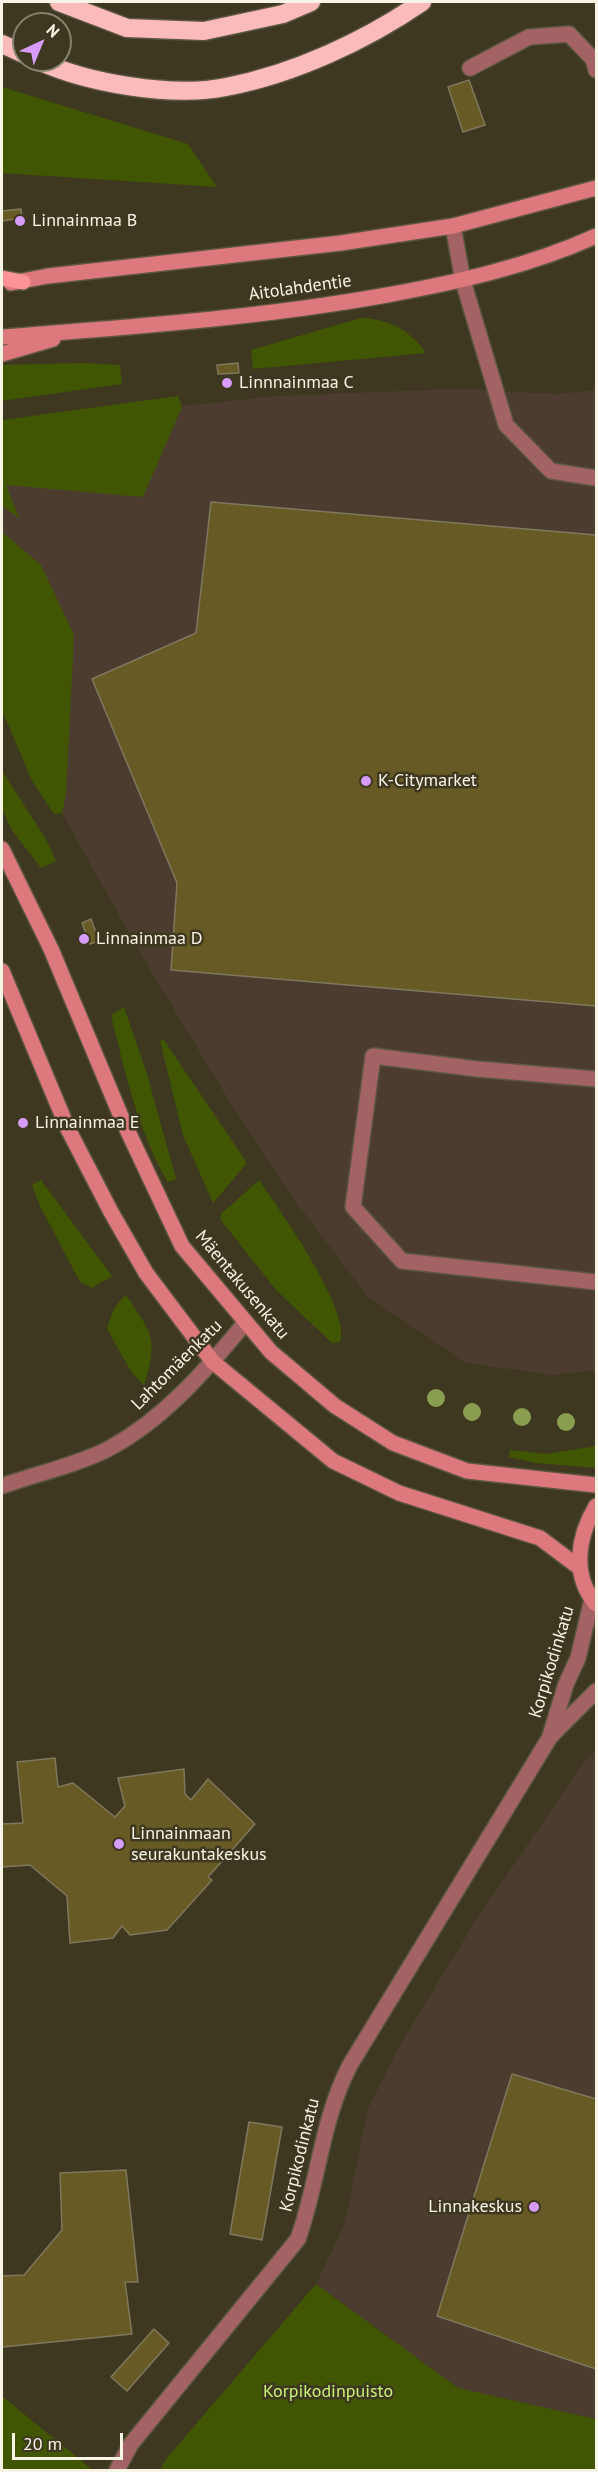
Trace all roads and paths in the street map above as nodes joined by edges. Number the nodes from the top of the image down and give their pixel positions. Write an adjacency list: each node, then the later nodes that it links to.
1 (58, 2): 2 (highway)
2 (311, 2)
3 (422, 2): 6 (highway)
4 (470, 68): 5 (street)
5 (597, 70)
6 (72, 71)
7 (597, 188): 8 (main road)
8 (453, 226): 11 (street); 12 (main road)
9 (597, 236): 11 (main road, Aitolahdentie)
10 (2, 278): 12 (main road)
11 (463, 281): 14 (main road, Aitolahdentie); 17 (street)
12 (23, 282): 13 (main road)
13 (2, 285)
14 (74, 332): 15 (main road, Aitolahdentie); 16 (main road)
15 (2, 337)
16 (2, 354)
17 (597, 478)
18 (2, 849): 22 (main road, Mäentakusenkatu)
19 (2, 971): 23 (main road)
20 (597, 1079): 21 (street)
21 (597, 1282)
22 (245, 1323): 23 (street, Lahtomäenkatu); 24 (main road, Mäentakusenkatu)
23 (213, 1362): 25 (street, Lahtomäenkatu); 27 (main road)
24 (597, 1485)
25 (2, 1486)
26 (597, 1506): 27 (main road)
27 (580, 1568): 28 (main road)
28 (594, 1601): 30 (street, Korpikodinkatu)
29 (597, 1691): 30 (street, Korpikodinkatu)
30 (550, 1737): 31 (street, Korpikodinkatu)
31 (117, 2470)

